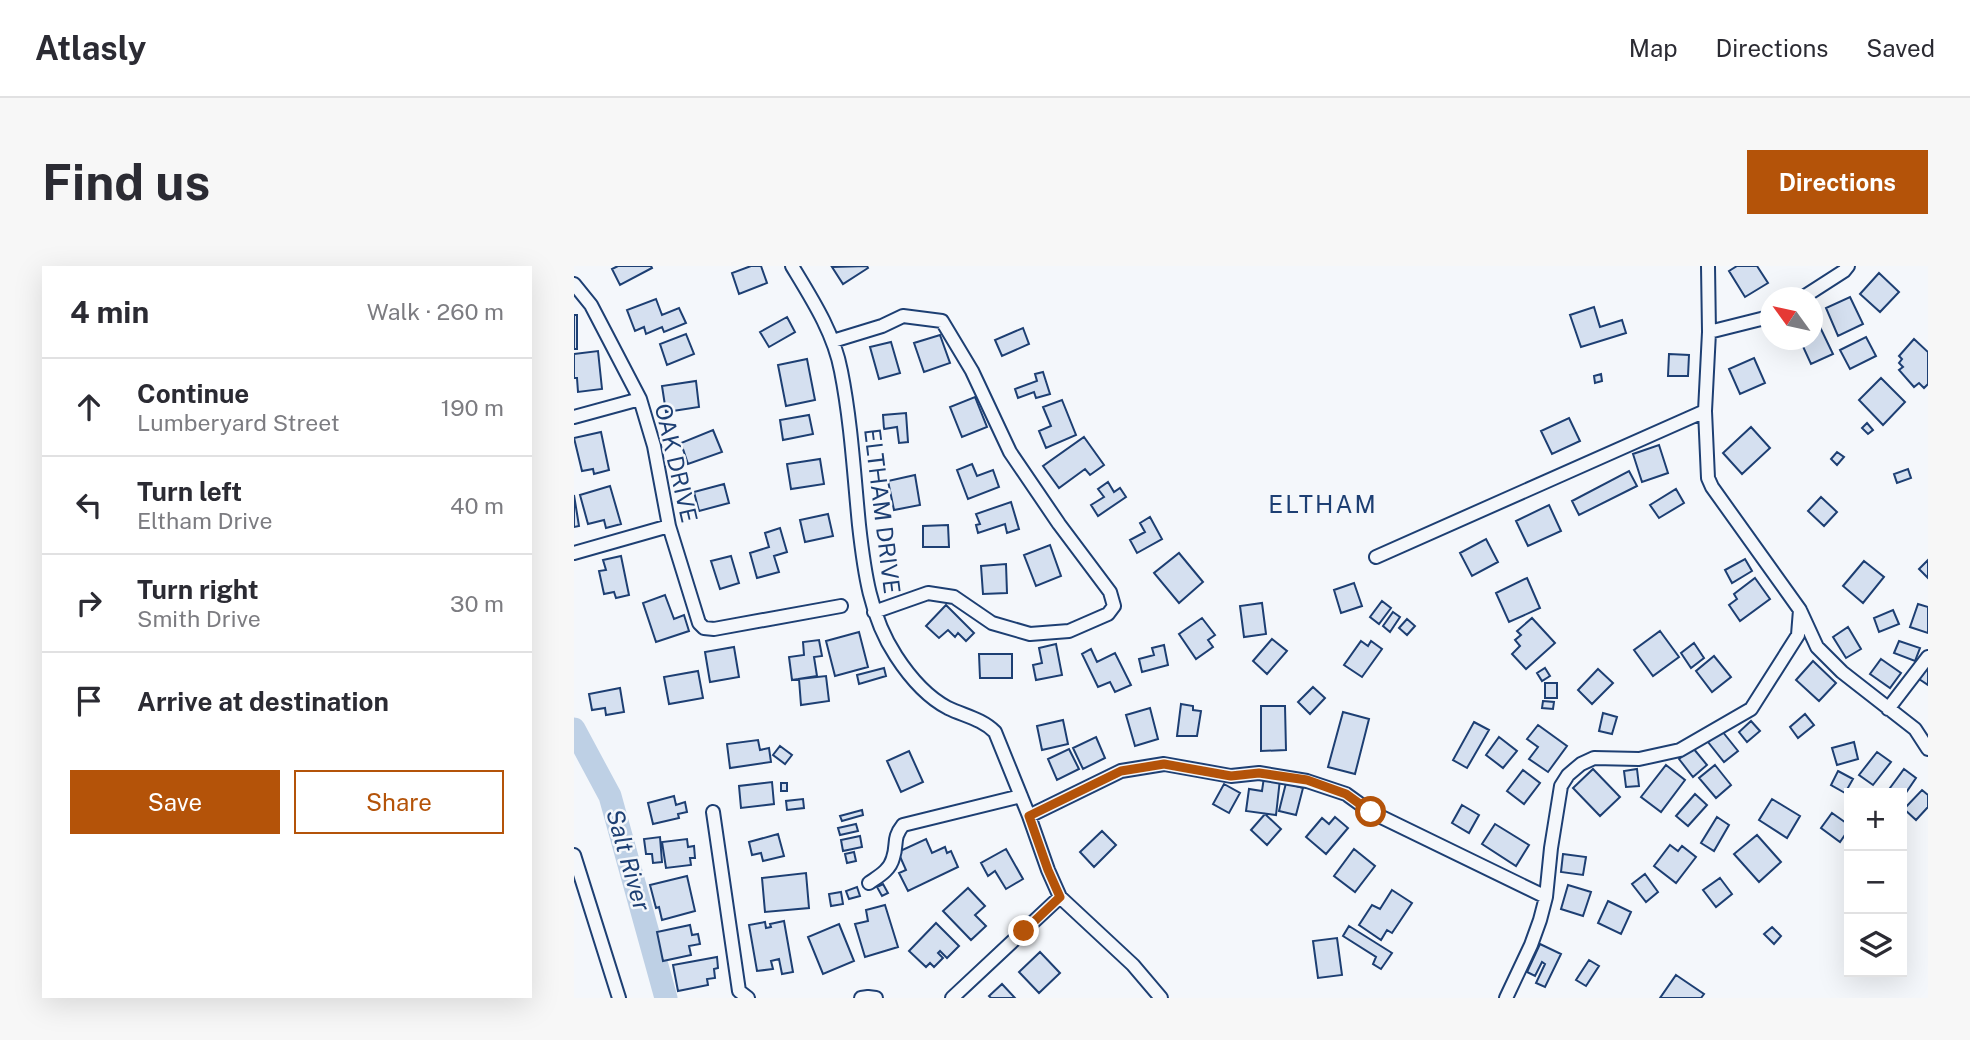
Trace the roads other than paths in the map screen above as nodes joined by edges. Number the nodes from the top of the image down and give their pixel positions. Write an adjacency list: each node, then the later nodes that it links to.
1 (792, 266): 8 (street, ELTHAM DRIVE)
2 (1708, 266): 7 (street)
3 (1849, 266): 4 (street)
4 (1819, 287)
5 (576, 289): 9 (street, OAK DRIVE)
6 (1760, 319): 7 (street)
7 (1709, 332): 10 (street)
8 (833, 341): 17 (street, ELTHAM DRIVE); 17 (street)
9 (640, 399): 11 (street); 12 (street, OAK DRIVE)
10 (1704, 411): 14 (street); 16 (street)
11 (574, 417)
12 (668, 526): 13 (street); 15 (street, OAK DRIVE)
13 (574, 553)
14 (1376, 557)
15 (841, 606)
16 (1800, 610): 19 (street); 27 (street)
17 (874, 612): 21 (street, ELTHAM DRIVE)
18 (1928, 657): 19 (street)
19 (1888, 709): 20 (street)
20 (1928, 749)
21 (1021, 796): 23 (street, ELTHAM DRIVE); 25 (street)
22 (713, 812): 29 (street)
23 (1029, 816): 26 (street, ELTHAM DRIVE); 27 (street)
24 (574, 855): 28 (street)
25 (869, 883)
26 (1060, 897): 32 (street); 33 (street, ELTHAM DRIVE)
27 (1546, 897): 34 (street)
28 (618, 998)
29 (748, 998)
30 (861, 998): 31 (street)
31 (876, 998)
32 (952, 998)
33 (1161, 998)
34 (1506, 998)

